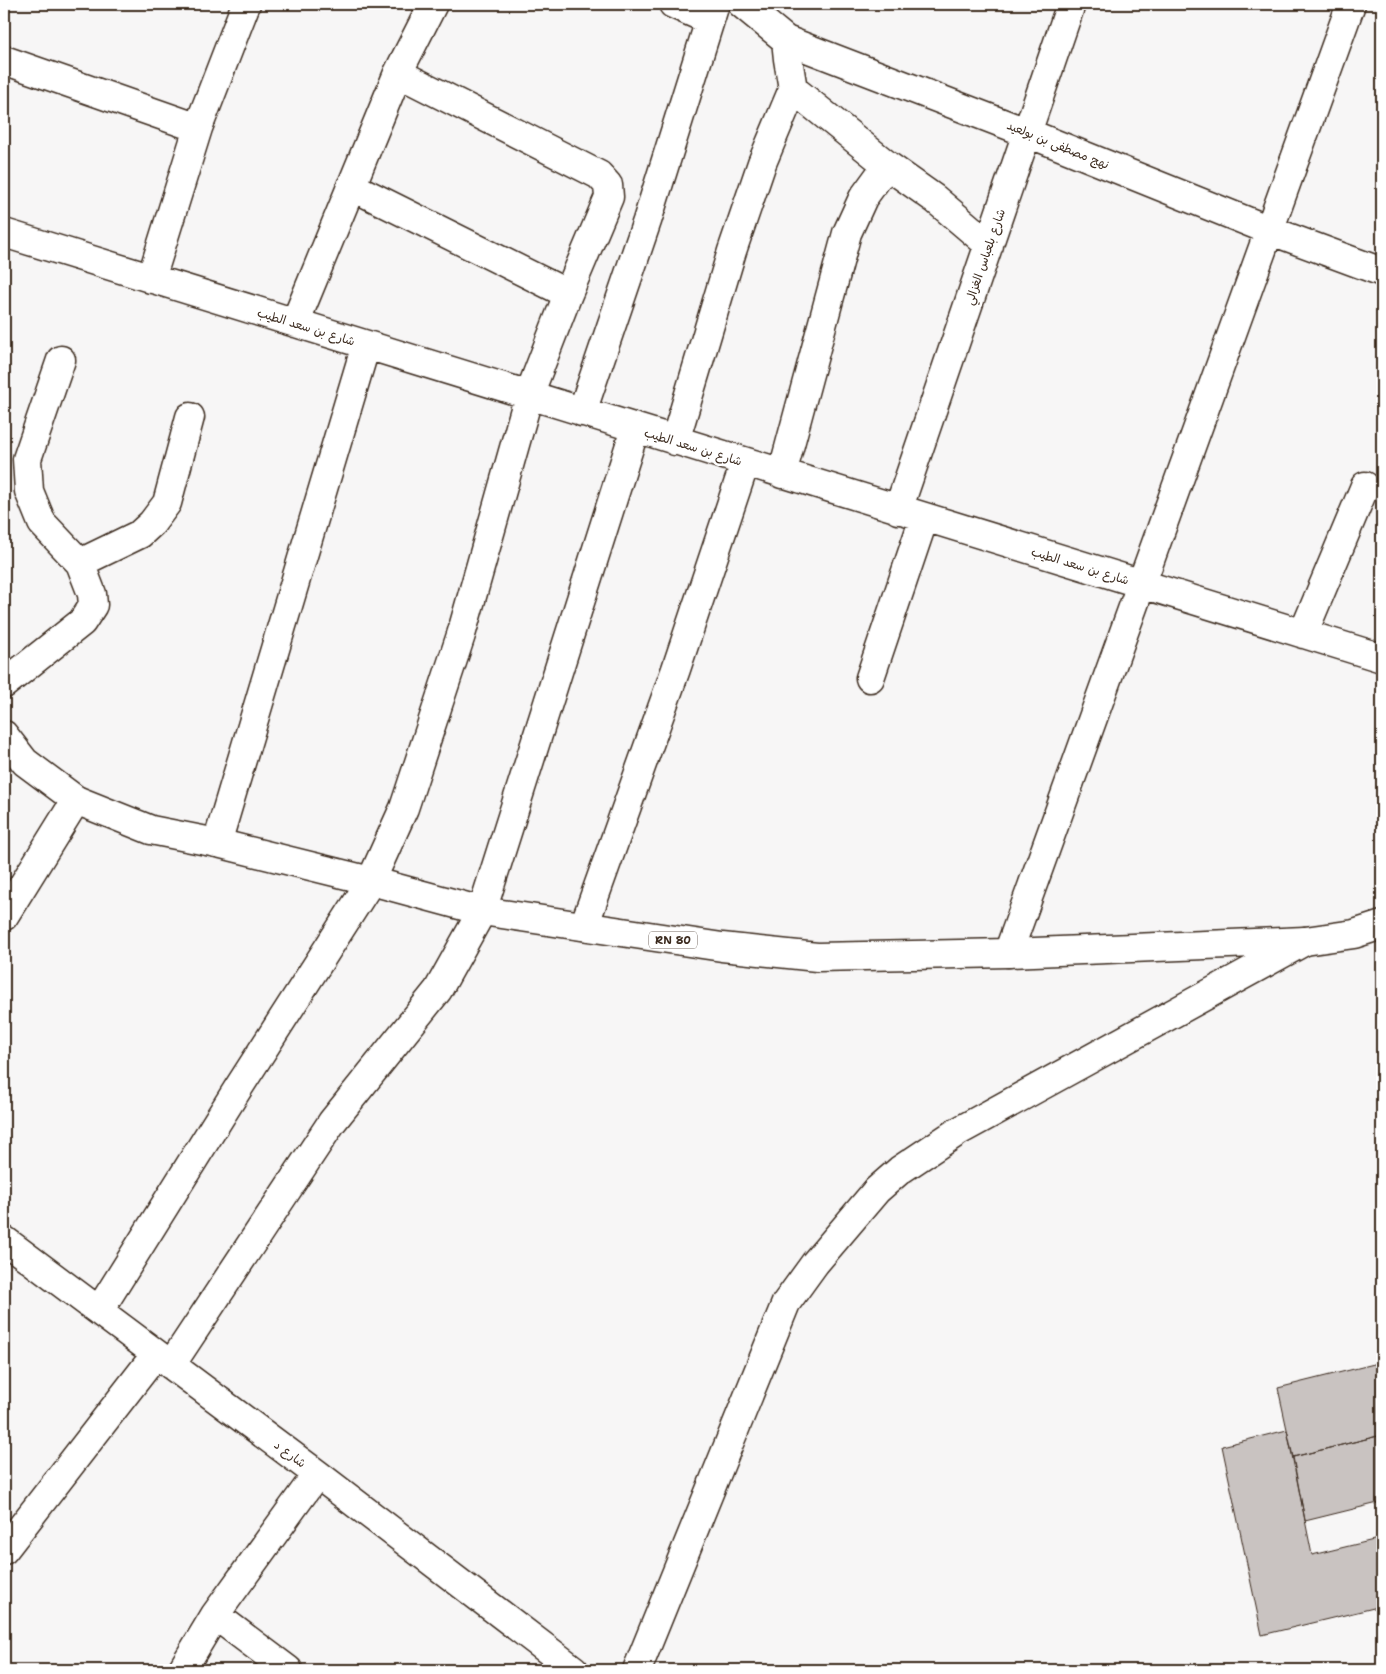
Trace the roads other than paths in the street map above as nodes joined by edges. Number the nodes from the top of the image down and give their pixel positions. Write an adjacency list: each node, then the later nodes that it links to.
1 (246, 4): 12 (street)
2 (433, 4): 10 (street)
3 (673, 4): 7 (street)
4 (742, 4): 8 (street, نهج مصطفى بن بولعيد)
5 (1071, 4): 13 (street, شارع بلعباس الغزالي)
6 (1351, 4): 16 (street)
7 (712, 12): 26 (street)
8 (786, 40): 11 (street); 13 (street, نهج مصطفى بن بولعيد)
9 (4, 60): 12 (street)
10 (398, 73): 15 (street); 21 (street)
11 (794, 89): 14 (street); 29 (street)
12 (198, 128): 20 (street)
13 (1028, 133): 16 (street, نهج مصطفى بن بولعيد); 18 (street, شارع بلعباس الغزالي)
14 (887, 165): 18 (street); 31 (street)
15 (351, 186): 21 (street); 22 (street)
16 (1269, 230): 19 (street, نهج مصطفى بن بولعيد); 36 (street)
17 (4, 234): 20 (street, شارع بن سعد الطيب)
18 (989, 245): 33 (street, شارع بلعباس الغزالي)
19 (1382, 272)
20 (151, 279): 22 (street, شارع بن سعد الطيب)
21 (568, 294): 25 (street)
22 (295, 323): 23 (street, شارع بن سعد الطيب)
23 (366, 346): 25 (street, شارع بن سعد الطيب); 43 (street)
24 (61, 360): 35 (street)
25 (529, 396): 26 (street, شارع بن سعد الطيب); 44 (street)
26 (582, 412): 28 (street, شارع بن سعد الطيب)
27 (190, 417): 35 (street)
28 (635, 429): 29 (street, شارع بن سعد الطيب); 45 (street)
29 (675, 441): 30 (street, شارع بن سعد الطيب)
30 (746, 463): 31 (street, شارع بن سعد الطيب); 48 (street)
31 (782, 474): 33 (street, شارع بن سعد الطيب)
32 (1365, 486): 37 (street)
33 (898, 510): 34 (street, شارع بن سعد الطيب)
34 (924, 518): 36 (street, شارع بن سعد الطيب); 39 (street)
35 (80, 563): 40 (street)
36 (1140, 585): 37 (street, شارع بن سعد الطيب); 50 (street)
37 (1303, 634): 38 (street, شارع بن سعد الطيب)
38 (1382, 658)
39 (870, 678)
40 (4, 684)
41 (4, 735): 42 (street, RN 80)
42 (76, 800): 43 (street, RN 80); 46 (street)
43 (217, 843): 44 (street, RN 80)
44 (371, 880): 45 (street, RN 80); 52 (street)
45 (482, 911): 48 (street, RN 80); 53 (street)
46 (4, 916)
47 (1382, 925): 49 (street, RN 80)
48 (584, 926): 50 (street, RN 80)
49 (1306, 941): 50 (street, RN 80); 60 (street)
50 (1008, 953)
51 (4, 1240): 52 (street, شارع د)
52 (99, 1311): 53 (street, شارع د)
53 (164, 1359): 54 (street, شارع د); 55 (street)
54 (317, 1474): 56 (street); 59 (street, شارع د)
55 (4, 1550)
56 (215, 1615): 57 (street); 58 (street)
57 (182, 1670)
58 (288, 1670)
59 (574, 1670)
60 (638, 1670)

